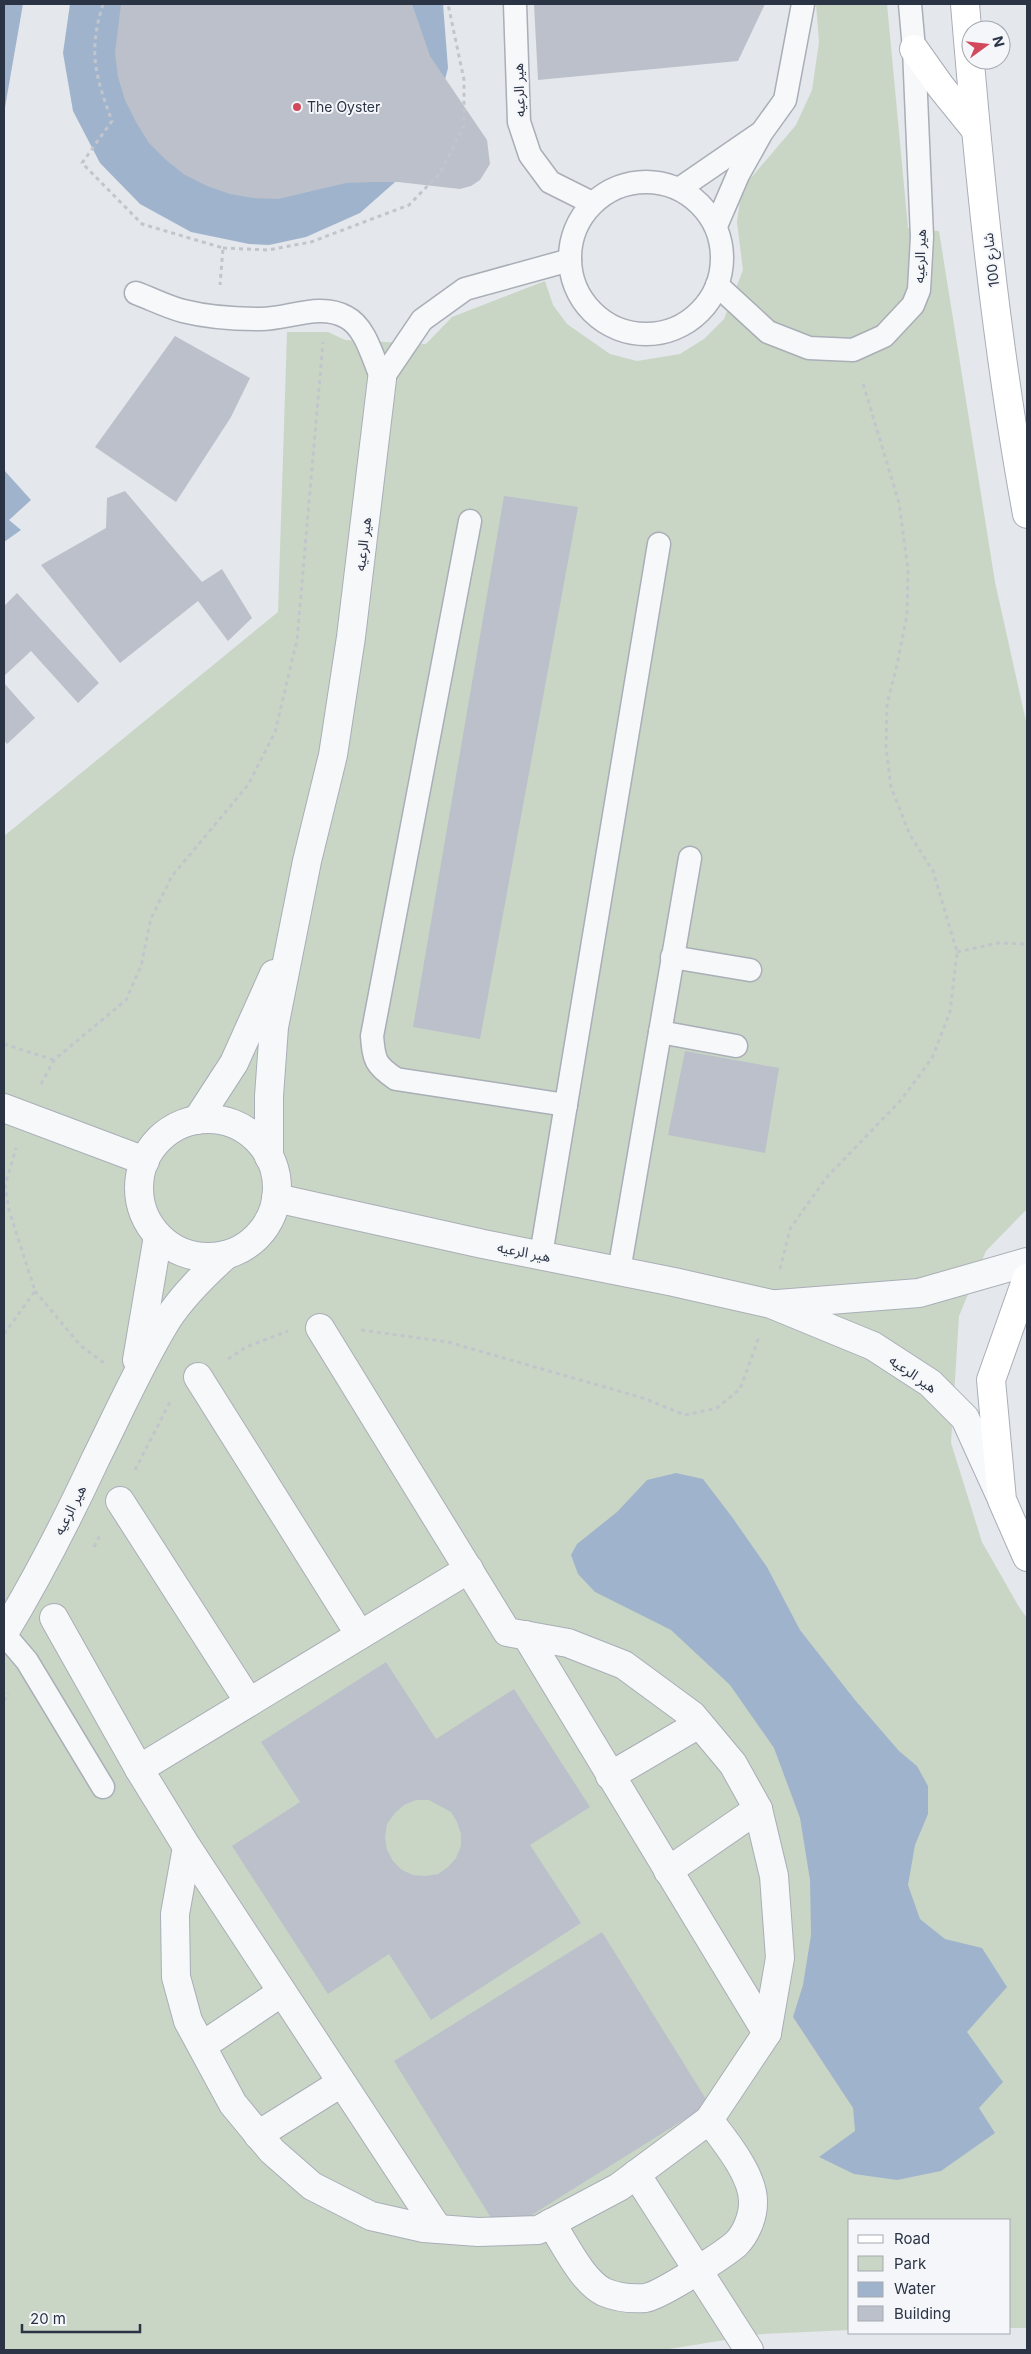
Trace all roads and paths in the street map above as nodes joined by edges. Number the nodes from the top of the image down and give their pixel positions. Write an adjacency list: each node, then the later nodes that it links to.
1 (103, 4): 13 (path)
2 (448, 4): 13 (path)
3 (515, 4): 11 (lane, هير الرعيه)
4 (804, 4): 9 (lane)
5 (910, 4): 7 (lane, هير الرعيه)
6 (965, 4): 8 (street, شارع 100)
7 (914, 49): 8 (street); 15 (lane, هير الرعيه)
8 (975, 129): 20 (street, شارع 100)
9 (762, 132): 10 (lane); 12 (lane)
10 (680, 188): 11 (lane); 12 (lane)
11 (592, 203): 14 (lane)
12 (716, 226): 15 (lane)
13 (222, 248): 18 (path)
14 (570, 260): 15 (lane); 19 (lane, هير الرعيه)
15 (718, 285)
16 (136, 293): 18 (lane)
17 (326, 312): 18 (lane); 19 (lane); 32 (path)
18 (218, 317)
19 (382, 379): 24 (street, هير الرعيه)
20 (1027, 514)
21 (470, 521): 33 (lane)
22 (659, 544): 33 (lane)
23 (690, 858): 27 (lane)
24 (293, 937): 35 (street, هير الرعيه); 36 (street, هير الرعيه)
25 (1027, 944): 26 (path)
26 (957, 952)
27 (672, 957): 28 (lane); 29 (lane)
28 (750, 970)
29 (660, 1032): 31 (lane); 44 (lane)
30 (4, 1044): 32 (path)
31 (736, 1046)
32 (54, 1060): 34 (path)
33 (566, 1105): 42 (lane)
34 (14, 1112): 37 (street); 38 (path)
35 (197, 1120): 36 (street); 37 (street)
36 (269, 1157): 39 (street)
37 (145, 1161): 40 (street)
38 (4, 1186): 48 (path)
39 (276, 1198): 41 (street); 42 (street, هير الرعيه)
40 (158, 1236): 41 (street); 50 (street, هير الرعيه)
41 (226, 1255): 50 (street, هير الرعيه)
42 (541, 1255): 44 (street, هير الرعيه)
43 (1027, 1262): 46 (street, هير الرعيه)
44 (619, 1271): 46 (street, هير الرعيه)
45 (1027, 1278): 52 (street)
46 (772, 1304): 52 (street, هير الرعيه)
47 (320, 1328): 54 (street)
48 (4, 1334)
49 (198, 1377): 57 (street)
50 (132, 1384): 56 (street, هير الرعيه)
51 (120, 1500): 59 (street)
52 (1002, 1500): 53 (street)
53 (1027, 1558)
54 (469, 1569): 57 (street); 58 (street)
55 (54, 1618): 61 (street)
56 (4, 1634): 63 (lane)
57 (360, 1635): 59 (street)
58 (526, 1635): 60 (street); 62 (street)
59 (249, 1702): 61 (street)
60 (699, 1724): 62 (street); 64 (street)
61 (139, 1769): 65 (street)
62 (610, 1776): 66 (street)
63 (103, 1787)
64 (758, 1809): 66 (street); 68 (street)
65 (187, 1847): 67 (street); 69 (street)
66 (668, 1871): 68 (street)
67 (282, 1992): 69 (street); 70 (street)
68 (767, 2033): 71 (street)
69 (202, 2046): 72 (street)
70 (341, 2083): 72 (street); 75 (street)
71 (709, 2120): 73 (street); 76 (street)
72 (258, 2135): 75 (street)
73 (636, 2174): 74 (street); 76 (street)
74 (552, 2223): 75 (street); 76 (street)
75 (438, 2229)
76 (696, 2270): 77 (street)
77 (749, 2350)

